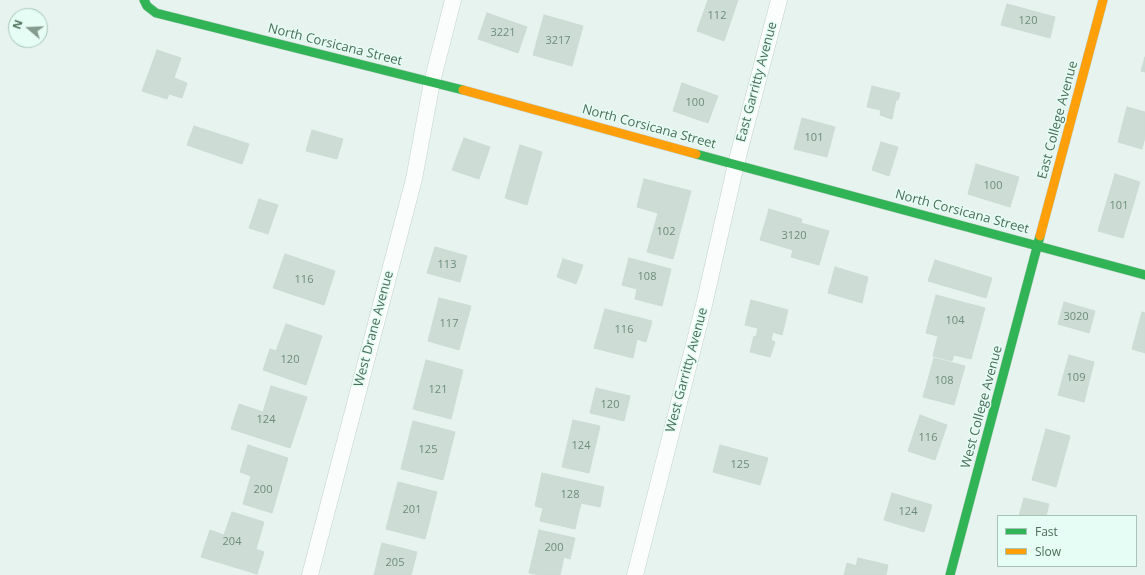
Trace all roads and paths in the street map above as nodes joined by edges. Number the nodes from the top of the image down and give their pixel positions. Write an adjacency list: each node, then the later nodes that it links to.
1 (453, 0): 5 (street, West Drane Avenue)
2 (779, 0): 6 (street, East Garritty Avenue)
3 (1103, 0): 7 (street, East College Avenue)
4 (145, 3): 5 (street, North Corsicana Street)
5 (432, 82): 6 (street, North Corsicana Street); 9 (street, West Drane Avenue)
6 (736, 164): 7 (street, North Corsicana Street); 10 (street, West Garritty Avenue)
7 (1038, 246): 8 (street, North Corsicana Street); 11 (street, West College Avenue)
8 (1145, 275)
9 (310, 575)
10 (635, 575)
11 (950, 575)

